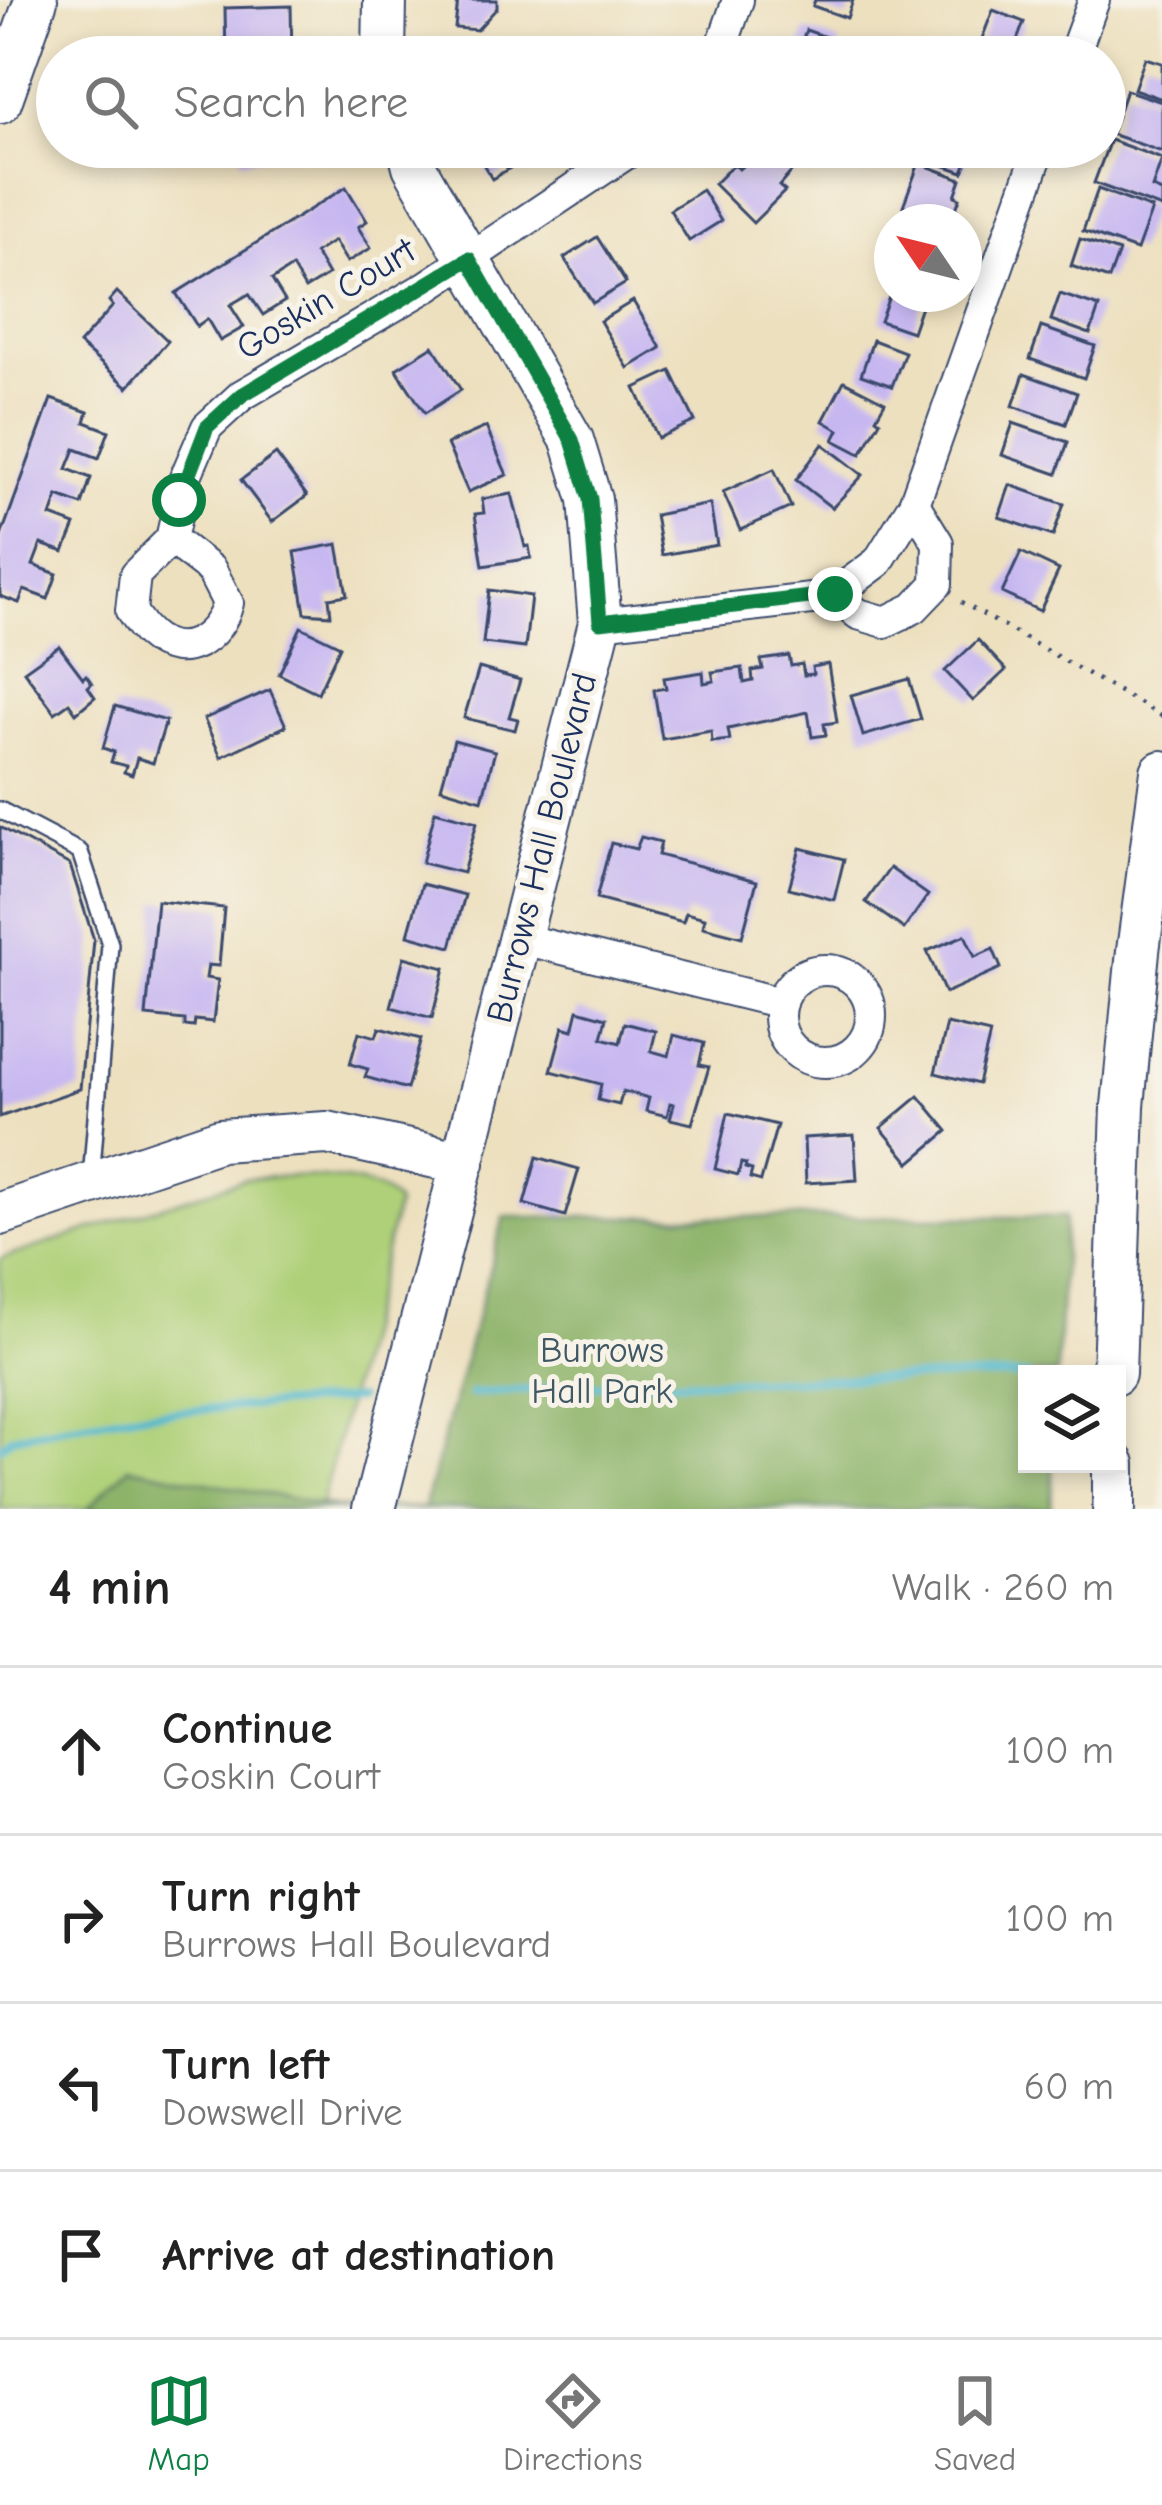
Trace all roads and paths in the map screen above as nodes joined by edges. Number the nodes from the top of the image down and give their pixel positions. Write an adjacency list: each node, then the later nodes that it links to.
1 (36, 0): 8 (street)
2 (385, 0): 5 (street)
3 (738, 0): 6 (street)
4 (1094, 0): 7 (street)
5 (384, 36)
6 (725, 36)
7 (1081, 36)
8 (0, 102)
9 (415, 168): 12 (street, Burrows Hall Boulevard)
10 (605, 168): 12 (street, Goskin Court)
11 (1033, 168): 13 (street)
12 (469, 259): 14 (street, Goskin Court); 17 (street, Burrows Hall Boulevard)
13 (914, 504): 15 (street); 16 (street)
14 (171, 539)
15 (937, 584): 16 (street); 18 (path)
16 (835, 594): 17 (street)
17 (600, 622): 21 (street, Burrows Hall Boulevard)
18 (1162, 716)
19 (1162, 772): 26 (street)
20 (0, 810): 24 (lane)
21 (518, 938): 22 (street); 23 (street, Burrows Hall Boulevard)
22 (781, 1003)
23 (463, 1163): 24 (street); 28 (street, Burrows Hall Boulevard)
24 (91, 1184): 25 (street)
25 (0, 1214)
26 (1114, 1365)
27 (1114, 1473): 29 (street)
28 (374, 1509)
29 (1114, 1509)

